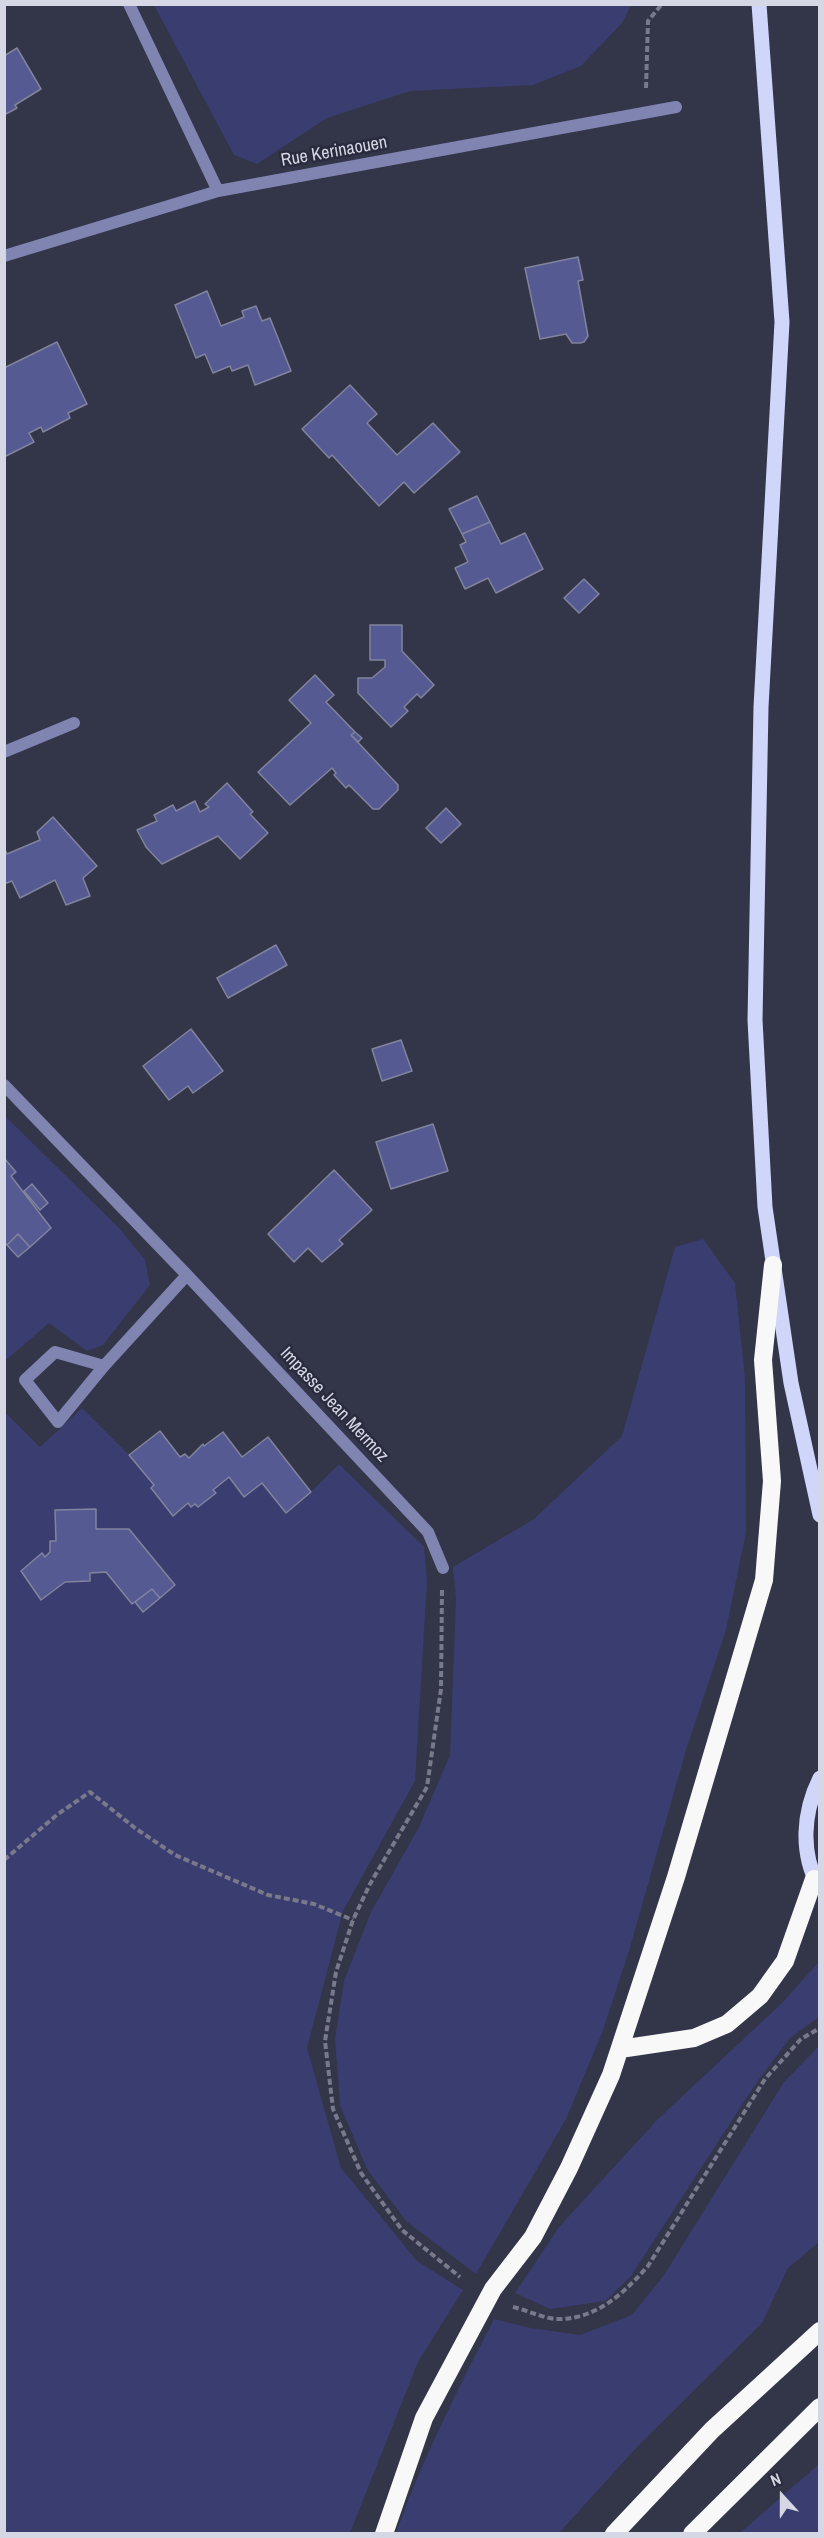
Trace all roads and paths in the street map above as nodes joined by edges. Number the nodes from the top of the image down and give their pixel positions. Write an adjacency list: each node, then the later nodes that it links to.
1 (129, 4): 6 (street)
2 (662, 4): 5 (path)
3 (759, 4): 11 (main road)
4 (676, 106): 5 (street, Rue Kerinaouen)
5 (645, 112): 6 (street, Rue Kerinaouen)
6 (218, 191): 7 (street, Rue Kerinaouen)
7 (4, 256)
8 (74, 723): 9 (street)
9 (4, 752)
10 (4, 1085): 12 (street, Impasse Jean Mermoz)
11 (773, 1265): 14 (main road); 21 (highway)
12 (187, 1275): 13 (street); 15 (street, Impasse Jean Mermoz)
13 (104, 1366): 13 (street)
14 (819, 1515)
15 (442, 1569): 19 (path)
16 (819, 1778): 18 (main road)
17 (4, 1860): 19 (path)
18 (817, 1884): 21 (highway)
19 (353, 1920): 22 (path)
20 (819, 2028): 23 (path)
21 (620, 2049): 28 (highway)
22 (460, 2277)
23 (512, 2307)
24 (819, 2331): 29 (highway)
25 (819, 2407): 27 (highway)
26 (819, 2414): 27 (highway)
27 (774, 2451): 30 (highway)
28 (384, 2534)
29 (614, 2534)
30 (692, 2534)

